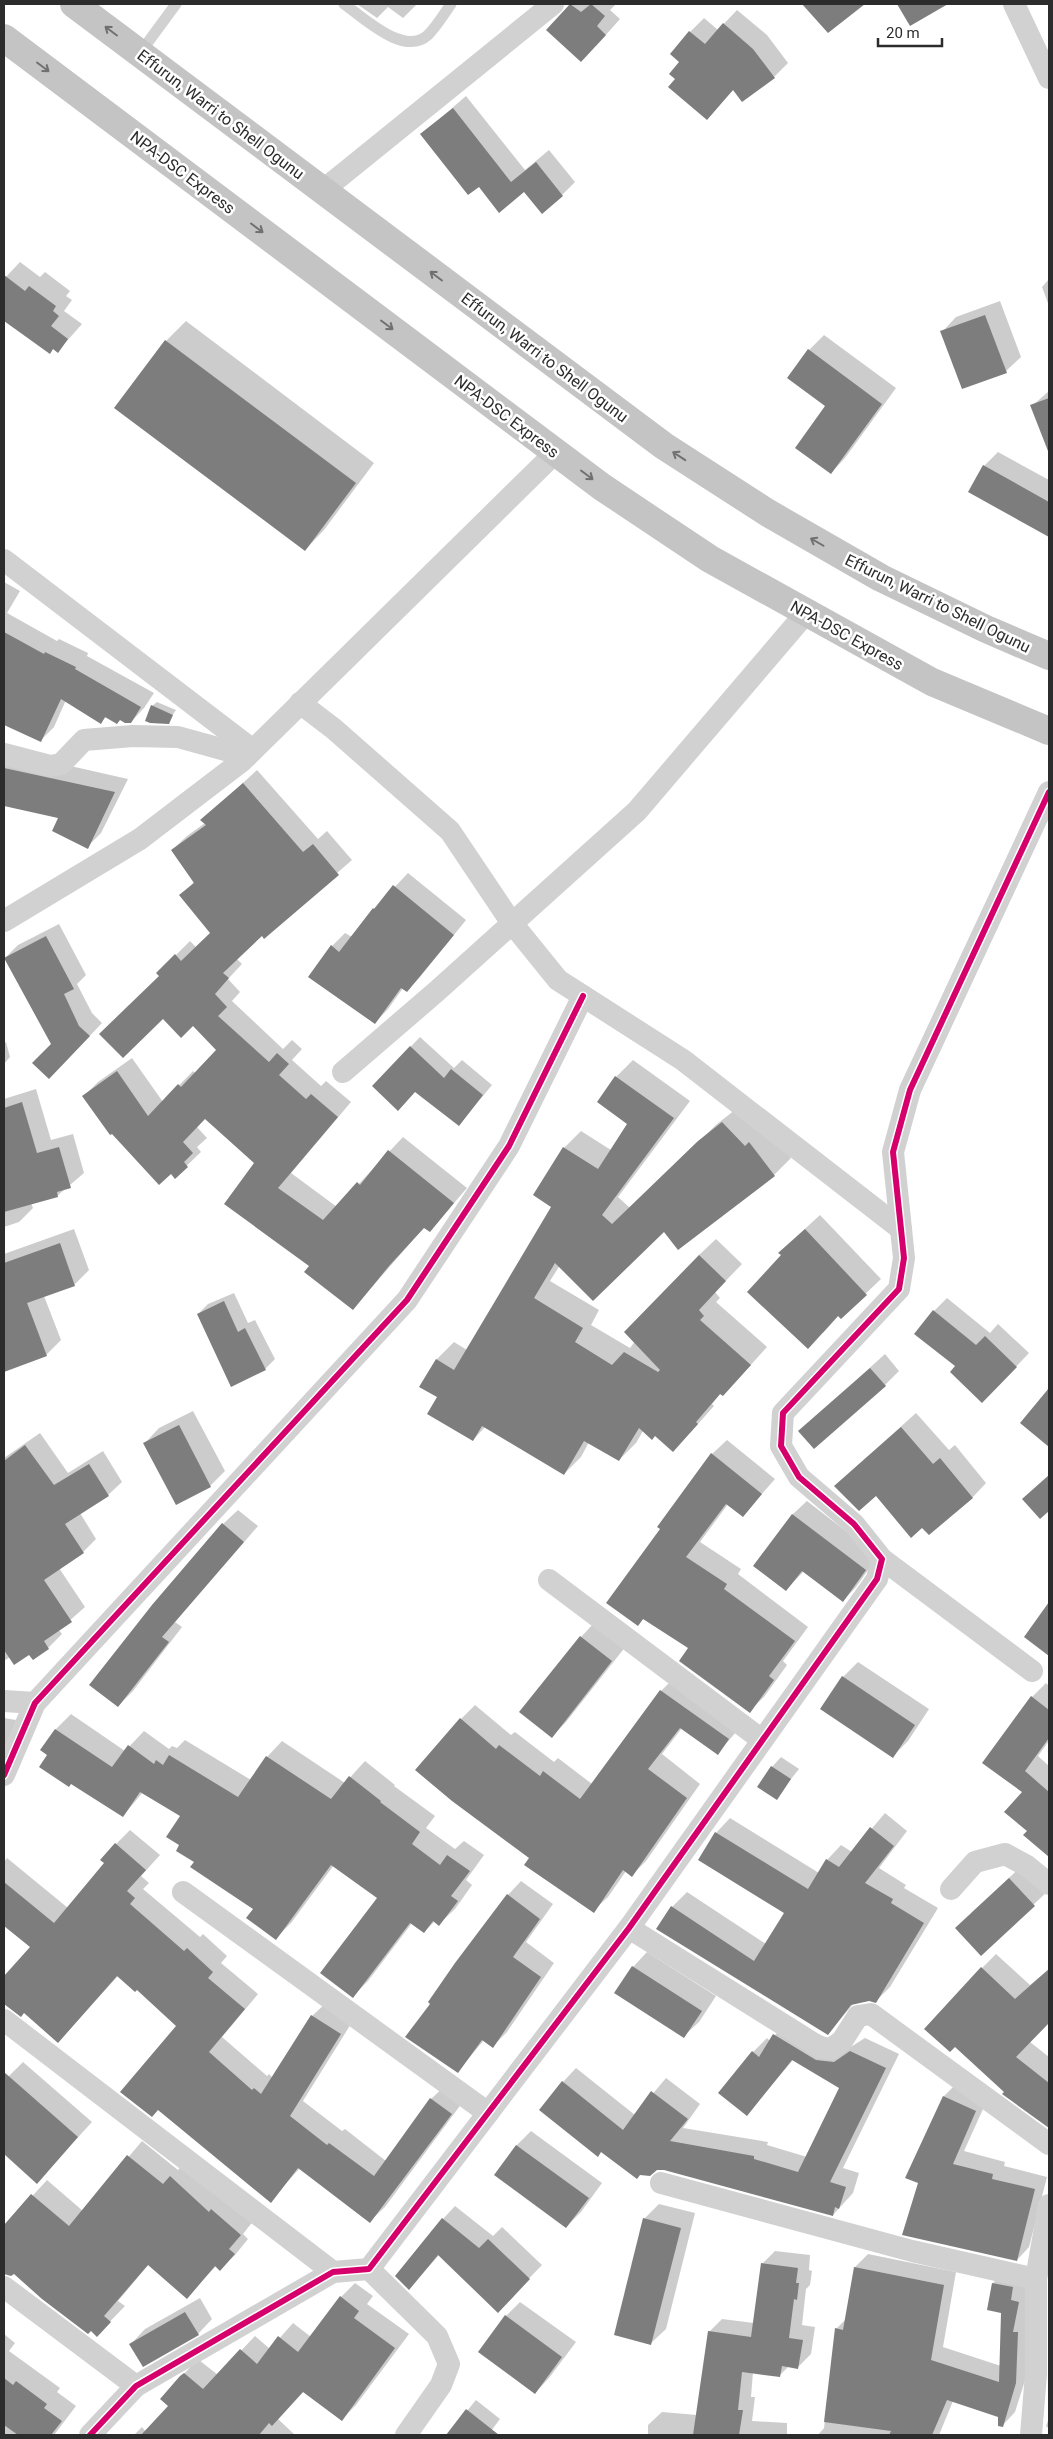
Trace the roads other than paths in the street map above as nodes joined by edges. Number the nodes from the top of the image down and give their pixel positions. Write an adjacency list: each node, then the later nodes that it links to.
1 (74, 4): 8 (main road, Effurun, Warri to Shell Ogunu, one-way to 1)
2 (176, 4): 8 (lane)
3 (344, 4): 4 (lane)
4 (451, 4)
5 (553, 4): 10 (street)
6 (1014, 4): 9 (street)
7 (4, 38): 11 (main road, NPA-DSC Express, one-way to 11)
8 (140, 54): 10 (main road, Effurun, Warri to Shell Ogunu)
9 (1049, 78)
10 (322, 191): 14 (main road, Effurun, Warri to Shell Ogunu, one-way to 10)
11 (556, 452): 13 (main road, NPA-DSC Express, one-way to 13); 15 (street)
12 (4, 560): 18 (street)
13 (806, 613): 16 (main road, NPA-DSC Express); 21 (street)
14 (1049, 656)
15 (300, 703): 18 (street); 21 (street)
16 (1049, 731)
17 (4, 754): 18 (street)
18 (250, 754): 20 (street)
19 (1049, 792): 24 (street)
20 (4, 921)
21 (512, 922): 22 (street); 23 (street)
22 (583, 996): 24 (street); 29 (street)
23 (343, 1072)
24 (901, 1229): 25 (street)
25 (882, 1559): 27 (street); 30 (street)
26 (549, 1580): 30 (street)
27 (1032, 1671)
28 (4, 1701): 29 (street)
29 (35, 1703): 31 (street)
30 (762, 1740): 35 (street)
31 (4, 1775)
32 (1049, 1884): 33 (street)
33 (951, 1889)
34 (184, 1892): 37 (street)
35 (629, 1928): 37 (street); 38 (street)
36 (4, 2020): 43 (street)
37 (488, 2113): 42 (street)
38 (1049, 2144)
39 (662, 2183): 44 (street)
40 (1049, 2205): 41 (street)
41 (1046, 2247): 44 (street)
42 (369, 2269): 43 (street); 48 (street)
43 (333, 2272): 46 (street)
44 (1036, 2279): 49 (street)
45 (4, 2286): 46 (street)
46 (136, 2386): 47 (street)
47 (90, 2435)
48 (406, 2435)
49 (1031, 2435)

